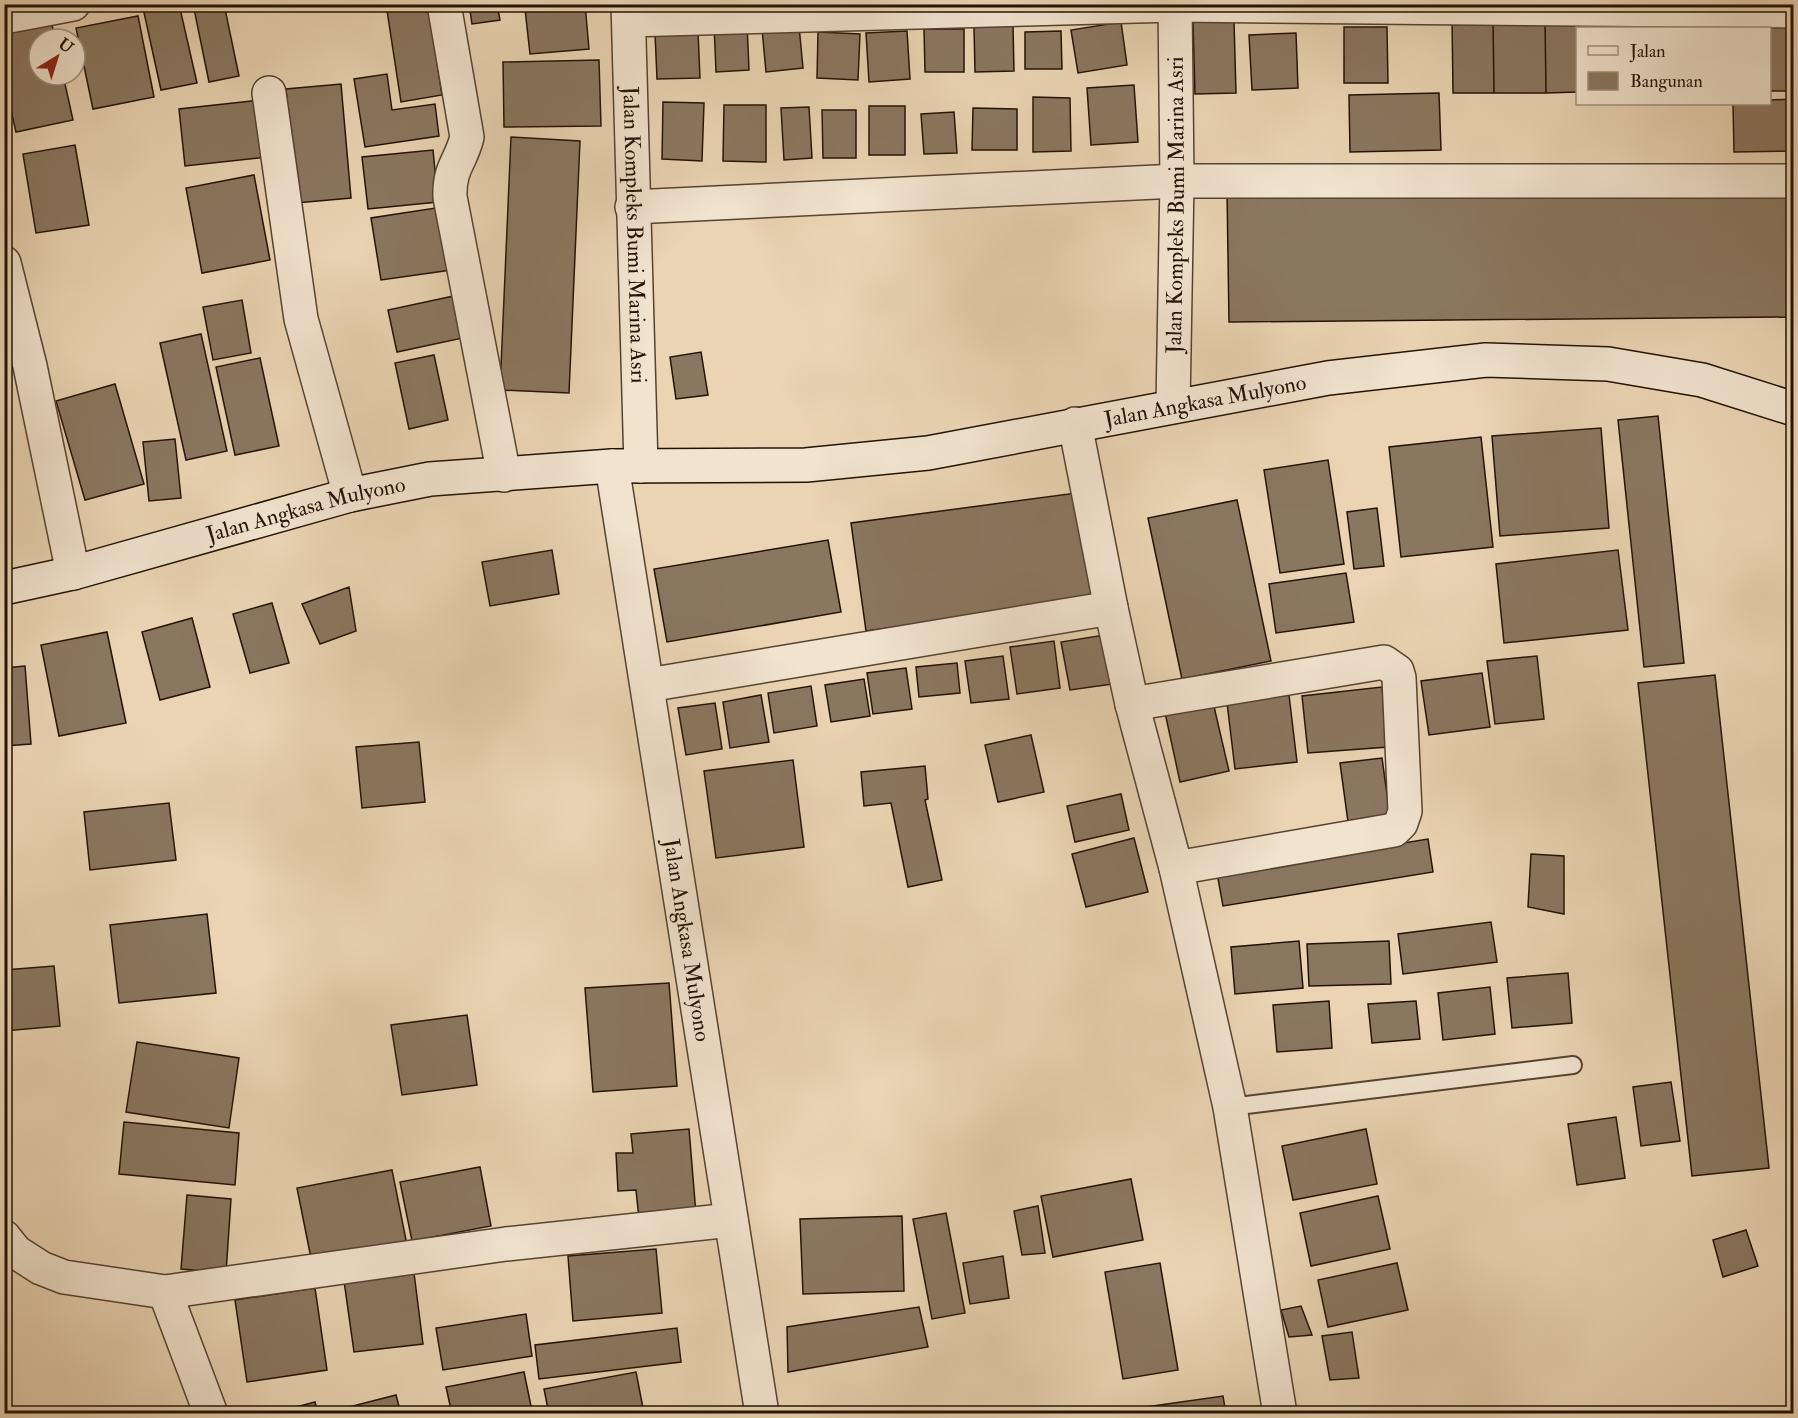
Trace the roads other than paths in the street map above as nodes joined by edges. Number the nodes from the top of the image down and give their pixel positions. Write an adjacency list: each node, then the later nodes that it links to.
1 (73, 4): 6 (street)
2 (444, 4): 17 (street)
3 (1175, 5): 4 (street); 5 (street); 8 (street, Jalan Kompleks Bumi Marina Asri)
4 (1794, 11)
5 (629, 12): 10 (street, Jalan Kompleks Bumi Marina Asri)
6 (4, 17)
7 (269, 93): 18 (street)
8 (1177, 181): 9 (street); 10 (street); 13 (street, Jalan Kompleks Bumi Marina Asri)
9 (1794, 181)
10 (632, 207): 16 (street, Jalan Kompleks Bumi Marina Asri)
11 (4, 263): 12 (street)
12 (17, 367): 19 (street)
13 (1173, 406): 14 (street, Jalan Angkasa Mulyono); 15 (street, Jalan Angkasa Mulyono)
14 (1794, 409)
15 (1075, 424): 16 (street, Jalan Angkasa Mulyono); 21 (street)
16 (627, 466): 17 (street, Jalan Angkasa Mulyono); 22 (street, Jalan Angkasa Mulyono)
17 (504, 475): 18 (street, Jalan Angkasa Mulyono)
18 (350, 495): 19 (street, Jalan Angkasa Mulyono)
19 (73, 573): 20 (street, Jalan Angkasa Mulyono)
20 (4, 588)
21 (1111, 608): 22 (street); 23 (street)
22 (648, 685): 27 (street, Jalan Angkasa Mulyono)
23 (1132, 704): 24 (street); 24 (street)
24 (1176, 868): 26 (street)
25 (1573, 1065): 26 (lane)
26 (1230, 1107): 32 (street)
27 (731, 1220): 29 (street); 31 (street, Jalan Angkasa Mulyono)
28 (4, 1237): 29 (street)
29 (165, 1292): 30 (street)
30 (211, 1413)
31 (762, 1413)
32 (1280, 1413)

